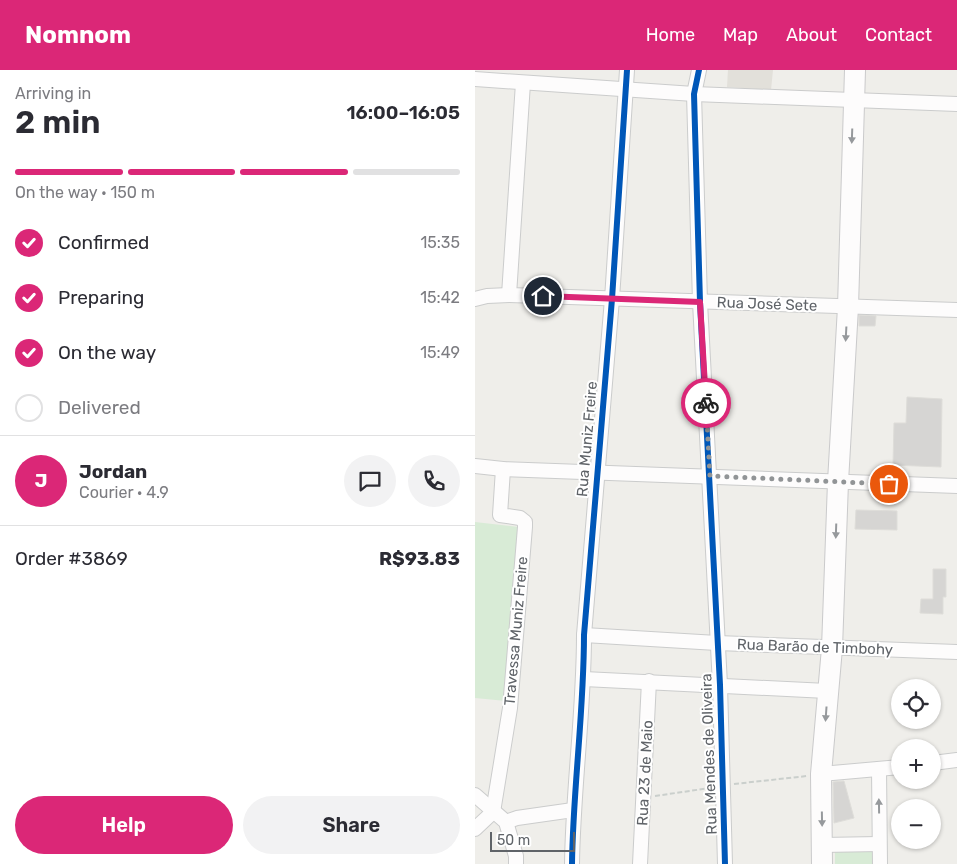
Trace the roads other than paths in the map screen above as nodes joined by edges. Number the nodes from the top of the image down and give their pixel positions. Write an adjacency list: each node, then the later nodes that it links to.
1 (548, 70): 7 (street)
2 (627, 70): 8 (street, Rua Muniz Freire)
3 (699, 70): 9 (street, Rua Mendes de Oliveira)
4 (855, 70): 10 (street)
5 (475, 79): 6 (street)
6 (523, 83): 7 (street); 12 (street)
7 (547, 85): 8 (street)
8 (626, 90): 9 (street); 14 (street, Rua Muniz Freire)
9 (694, 94): 10 (street); 15 (street, Rua Mendes de Oliveira)
10 (853, 100): 11 (street); 16 (street, one-way to 16)
11 (957, 104)
12 (509, 295): 13 (street, Rua José Sete); 14 (street, Rua José Sete)
13 (481, 297)
14 (611, 299): 15 (street, Rua José Sete); 20 (street, Rua Muniz Freire)
15 (700, 302): 16 (street, Rua José Sete); 21 (street, Rua Mendes de Oliveira)
16 (848, 307): 17 (street, Rua José Sete); 22 (street, one-way to 22)
17 (957, 310)
18 (475, 466): 19 (street)
19 (503, 469): 20 (street); 39 (street, Travessa Muniz Freire)
20 (596, 472): 21 (street); 24 (street, Rua Muniz Freire)
21 (710, 476): 22 (street); 25 (street, Rua Mendes de Oliveira)
22 (838, 482): 23 (street); 26 (street, one-way to 26)
23 (957, 486)
24 (584, 635): 25 (street, Rua Barão de Timbohy); 28 (street, Rua Muniz Freire)
25 (717, 644): 26 (street, Rua Barão de Timbohy); 30 (street, Rua Mendes de Oliveira)
26 (832, 648): 27 (street, Rua Barão de Timbohy); 31 (street)
27 (957, 652)
28 (584, 679): 29 (street); 38 (street, Rua Muniz Freire)
29 (649, 681): 30 (street); 46 (street, Rua 23 de Maio)
30 (720, 685): 31 (street); 47 (street, Rua Mendes de Oliveira)
31 (827, 691): 36 (street, one-way to 36)
32 (957, 760): 33 (street)
33 (941, 762)
34 (891, 767): 35 (street)
35 (879, 769): 36 (street); 42 (street, one-way to 35)
36 (821, 774): 43 (street, one-way to 43)
37 (475, 795): 39 (street)
38 (573, 810): 40 (street); 45 (street, Rua Muniz Freire)
39 (493, 812): 40 (street); 41 (street)
40 (506, 822): 44 (street)
41 (475, 829)
42 (879, 844): 43 (street); 48 (street)
43 (822, 855)
44 (515, 864)
45 (571, 864)
46 (640, 864)
47 (725, 864)
48 (880, 864)

